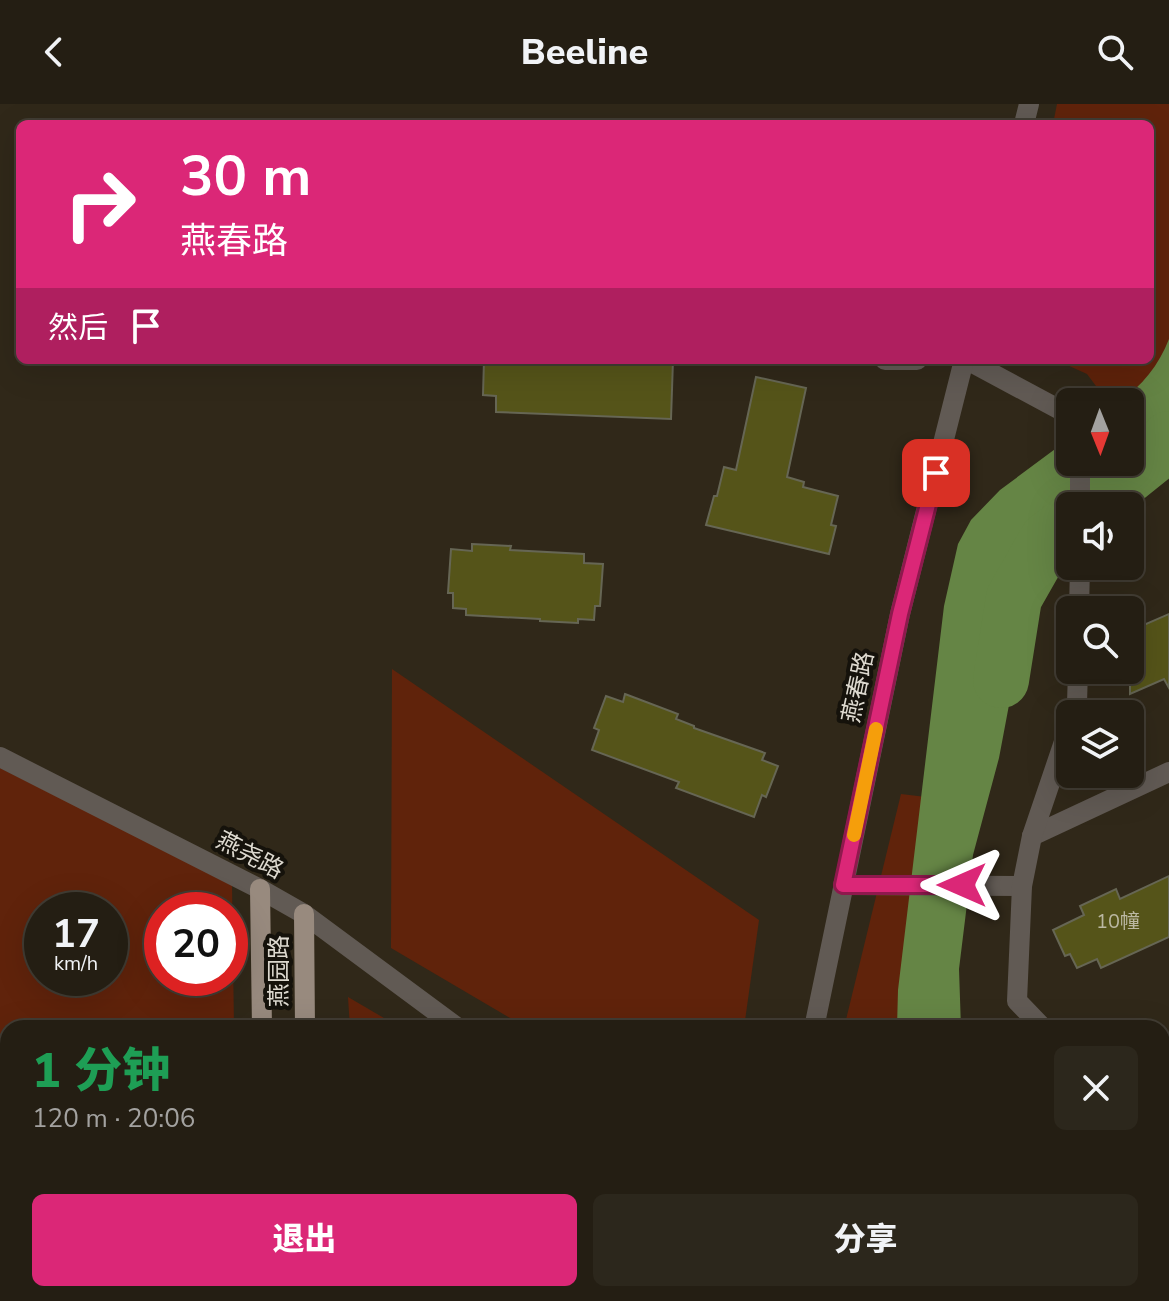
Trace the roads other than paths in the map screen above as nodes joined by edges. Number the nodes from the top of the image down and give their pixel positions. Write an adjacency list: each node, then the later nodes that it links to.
1 (964, 364): 8 (street, 燕春路)
2 (973, 364): 3 (street)
3 (1056, 408)
4 (0, 757): 10 (street, 燕尧路)
5 (1056, 765): 7 (street)
6 (1169, 772): 7 (street)
7 (1032, 836): 9 (street)
8 (843, 885): 9 (street); 15 (street, 燕春路)
9 (1022, 886): 16 (street)
10 (260, 889): 11 (street, 燕尧路); 12 (main road, 燕园路)
11 (304, 914): 13 (main road, 燕园路); 14 (street, 燕尧路)
12 (262, 1020)
13 (305, 1020)
14 (447, 1020)
15 (816, 1020)
16 (1035, 1020)

